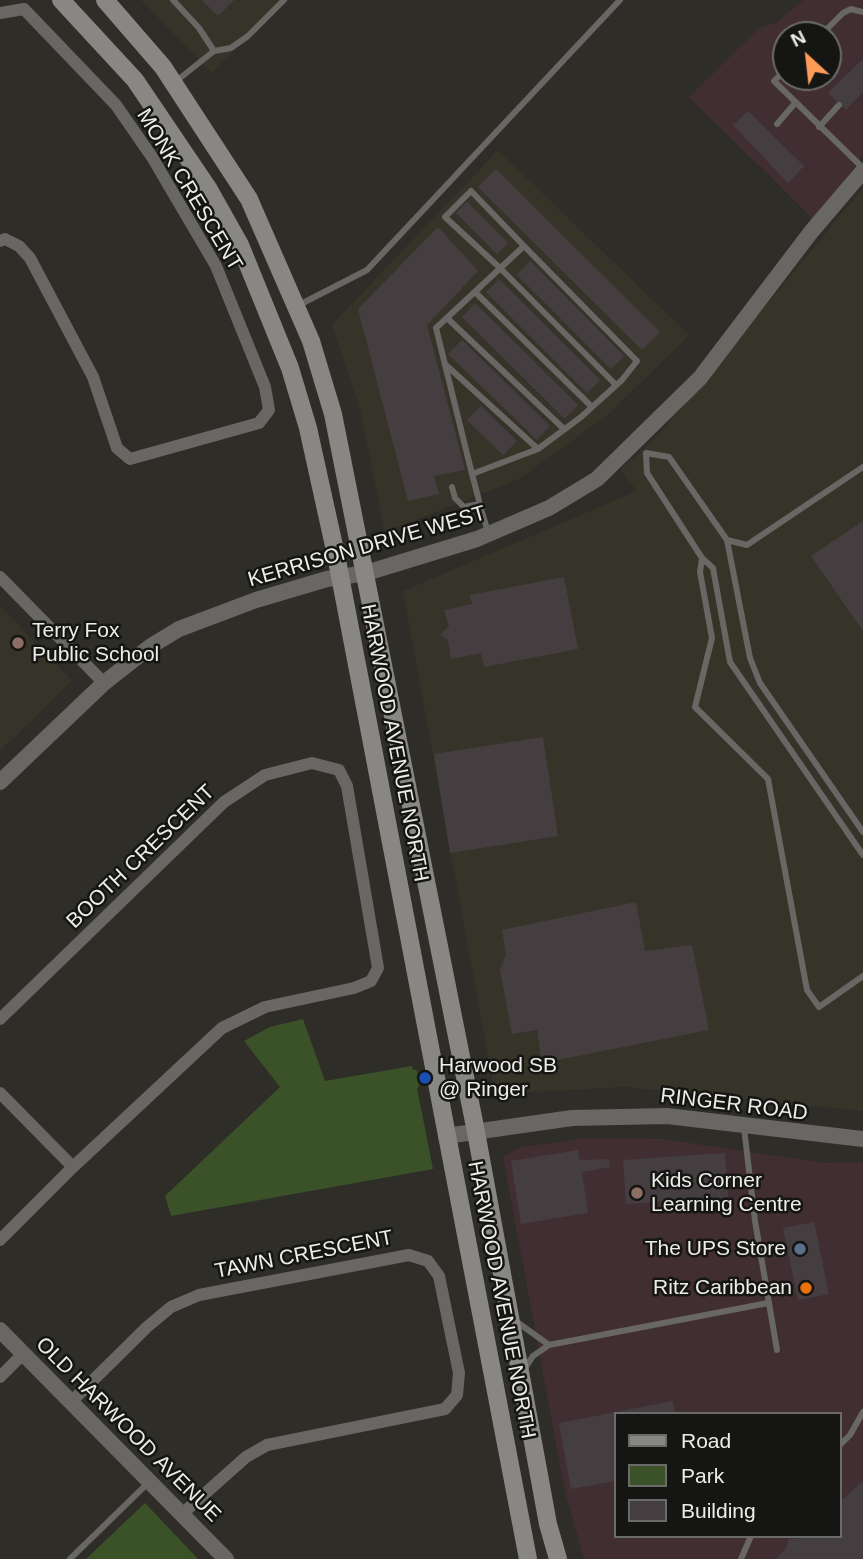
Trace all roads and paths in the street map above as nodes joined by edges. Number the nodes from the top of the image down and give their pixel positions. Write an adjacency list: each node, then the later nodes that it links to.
1 (61, 0): 37 (main road, HARWOOD AVENUE NORTH)
2 (105, 0): 10 (main road, HARWOOD AVENUE NORTH)
3 (173, 0): 9 (lane)
4 (284, 0): 9 (lane)
5 (620, 0): 21 (lane)
6 (863, 12): 8 (lane)
7 (0, 13): 17 (street, MONK CRESCENT)
8 (837, 21)
9 (214, 51): 10 (lane)
10 (173, 83): 21 (main road, HARWOOD AVENUE NORTH)
11 (784, 91): 12 (lane)
12 (796, 102): 14 (lane); 15 (lane)
13 (839, 105): 15 (lane)
14 (777, 124)
15 (819, 127): 16 (lane)
16 (863, 169): 32 (street, KERRISON DRIVE WEST)
17 (0, 241)
18 (524, 246): 19 (lane); 19 (lane); 24 (lane)
19 (500, 268): 20 (lane); 24 (lane)
20 (475, 292): 22 (lane); 25 (lane)
21 (296, 307): 35 (main road, HARWOOD AVENUE NORTH)
22 (447, 318): 23 (lane); 26 (lane)
23 (445, 364): 27 (lane); 29 (lane)
24 (616, 385): 25 (lane)
25 (592, 407): 26 (lane)
26 (564, 429): 27 (lane)
27 (538, 449): 29 (lane)
28 (863, 467): 33 (lane)
29 (472, 474): 31 (lane)
30 (452, 487): 31 (lane)
31 (479, 504): 32 (lane)
32 (489, 534): 35 (street, KERRISON DRIVE WEST)
33 (727, 540): 34 (lane); 40 (lane)
34 (702, 558): 41 (lane); 42 (lane)
35 (366, 573): 37 (street, KERRISON DRIVE WEST); 46 (main road, HARWOOD AVENUE NORTH)
36 (0, 577): 38 (street)
37 (340, 577): 38 (street, KERRISON DRIVE WEST); 47 (main road, HARWOOD AVENUE NORTH)
38 (104, 683): 39 (street, KERRISON DRIVE WEST)
39 (0, 782)
40 (863, 832)
41 (863, 855)
42 (863, 976)
43 (0, 1019): 49 (street, BOOTH CRESCENT)
44 (0, 1093): 49 (street)
45 (744, 1126): 46 (street, RINGER ROAD); 48 (street, RINGER ROAD); 51 (lane)
46 (475, 1132): 47 (street, RINGER ROAD); 52 (main road, HARWOOD AVENUE NORTH)
47 (446, 1136): 67 (main road, HARWOOD AVENUE NORTH)
48 (863, 1139)
49 (73, 1167): 50 (street, BOOTH CRESCENT)
50 (0, 1240)
51 (768, 1303): 54 (lane); 55 (lane)
52 (508, 1312): 54 (lane); 57 (main road, HARWOOD AVENUE NORTH)
53 (0, 1331): 56 (street, OLD HARWOOD AVENUE)
54 (549, 1345): 57 (lane)
55 (777, 1350)
56 (23, 1354): 58 (street); 59 (street, OLD HARWOOD AVENUE)
57 (520, 1375): 68 (main road, HARWOOD AVENUE NORTH)
58 (0, 1377)
59 (71, 1402): 62 (street, OLD HARWOOD AVENUE); 63 (street, TAWN CRESCENT)
60 (863, 1412): 61 (lane)
61 (842, 1443)
62 (149, 1481): 63 (street, OLD HARWOOD AVENUE); 65 (lane)
63 (183, 1514): 66 (street, OLD HARWOOD AVENUE)
64 (750, 1538): 69 (lane)
65 (70, 1559)
66 (226, 1559)
67 (527, 1559)
68 (558, 1559)
69 (741, 1559)

